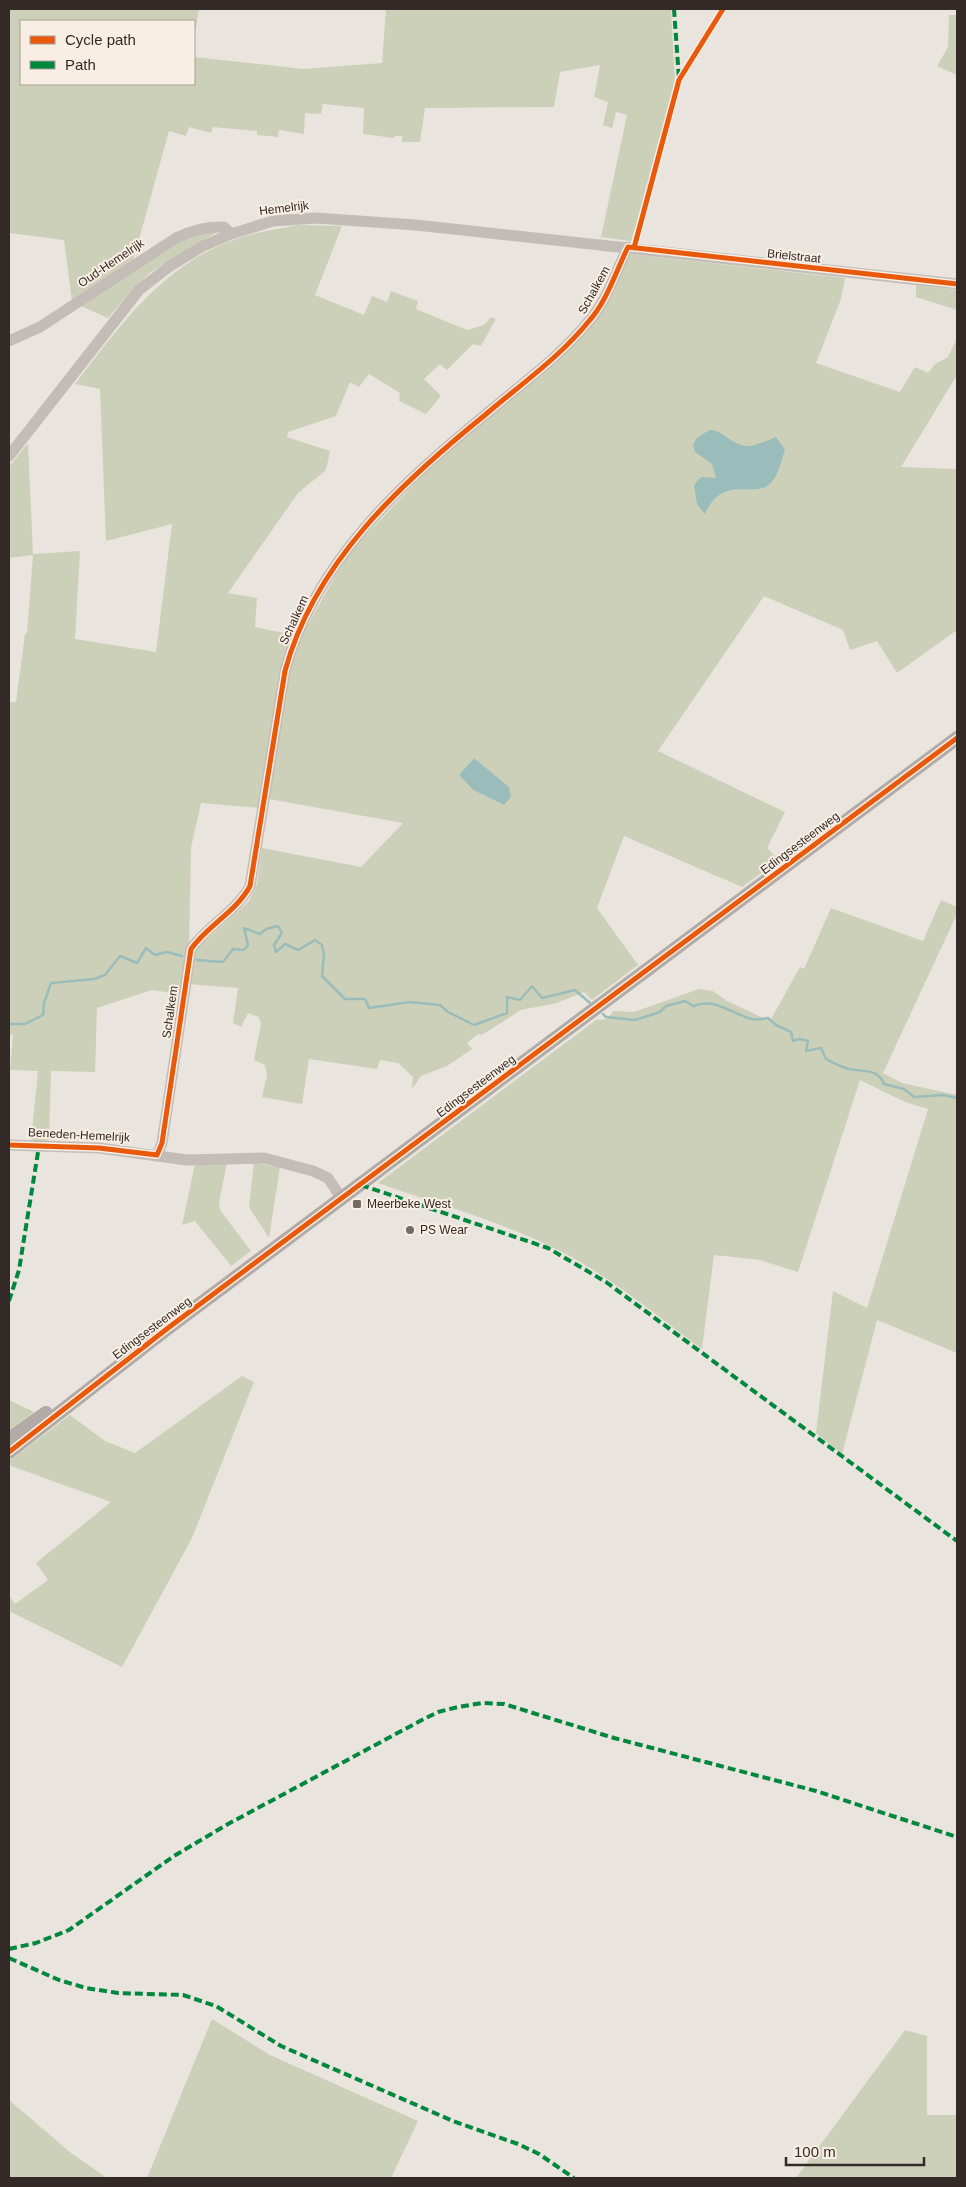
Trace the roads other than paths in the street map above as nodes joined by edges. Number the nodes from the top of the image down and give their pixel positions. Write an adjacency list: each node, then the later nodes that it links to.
1 (230, 234): 2 (street, Hemelrijk); 4 (street, Oud-Hemelrijk); 5 (street, Hemelrijk)
2 (628, 248): 3 (street, Brielstraat); 8 (street, Schalkem)
3 (957, 284)
4 (9, 341)
5 (9, 456)
6 (957, 738): 9 (main road, Edingsesteenweg)
7 (9, 1145): 8 (street, Beneden-Hemelrijk)
8 (157, 1155): 9 (street, Beneden-Hemelrijk)
9 (342, 1199): 10 (main road, Edingsesteenweg)
10 (112, 1371): 11 (main road, Edingsesteenweg); 12 (main road, Edingsesteenweg)
11 (9, 1439)
12 (9, 1452)

